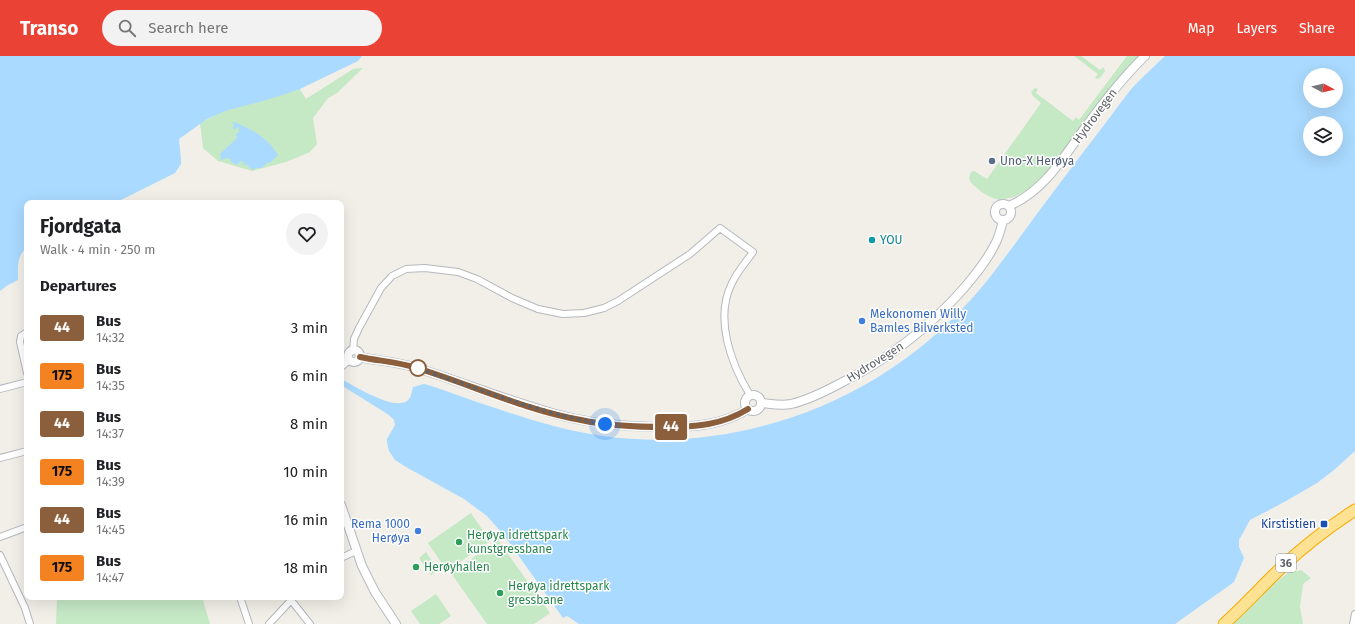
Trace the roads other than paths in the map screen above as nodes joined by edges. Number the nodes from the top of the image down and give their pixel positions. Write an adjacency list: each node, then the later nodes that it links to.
1 (1145, 56): 2 (street, Hydrovegen)
2 (1009, 206): 3 (street); 3 (street)
3 (1002, 220): 13 (street, Hydrovegen)
4 (24, 334): 7 (street)
5 (353, 350): 6 (street); 8 (street); 12 (street)
6 (360, 357): 8 (street); 14 (street)
7 (24, 360)
8 (348, 360): 9 (street)
9 (344, 363)
10 (24, 383): 11 (street)
11 (0, 388)
12 (750, 395): 13 (street); 14 (street)
13 (761, 403): 14 (street)
14 (748, 409)
15 (24, 453): 16 (street)
16 (0, 458)
17 (1355, 510): 33 (highway, 36)
18 (344, 514): 21 (street)
19 (24, 528): 20 (street)
20 (0, 538)
21 (356, 551): 23 (street); 32 (street)
22 (0, 555): 28 (street)
23 (344, 556)
24 (241, 600): 29 (street)
25 (291, 600): 30 (street)
26 (294, 600): 31 (street)
27 (1355, 614): 34 (street)
28 (30, 624)
29 (249, 624)
30 (269, 624)
31 (310, 624)
32 (396, 624)
33 (1224, 624)
34 (1353, 624)

